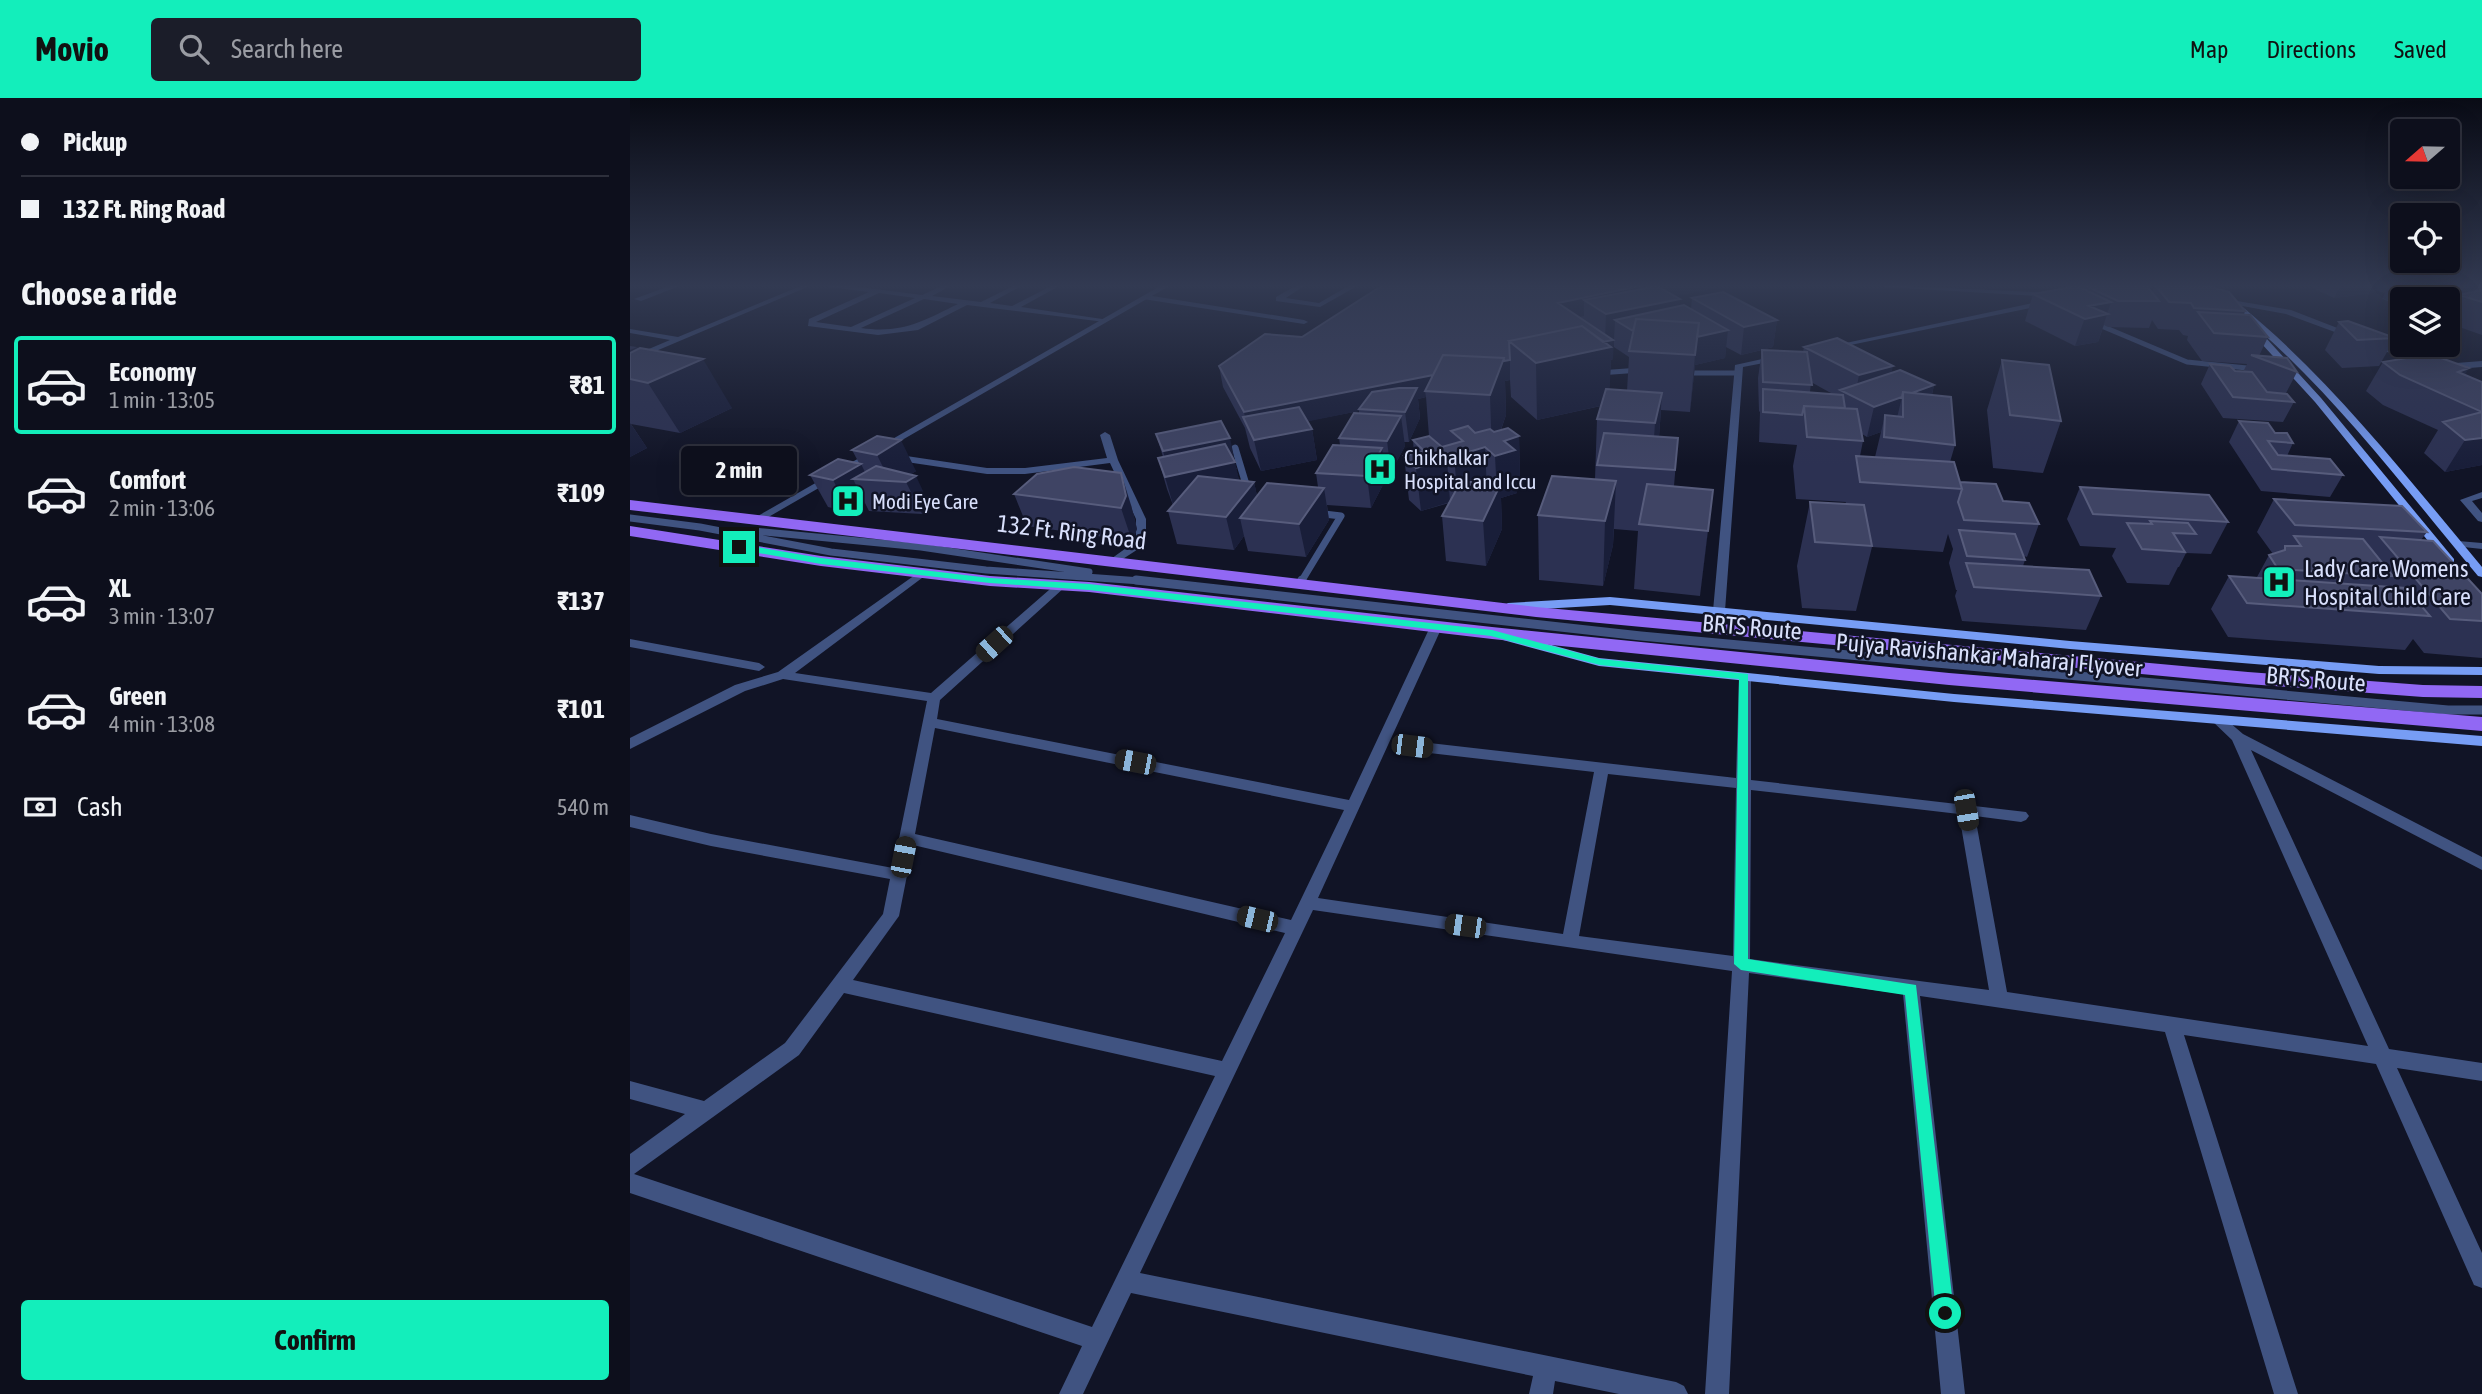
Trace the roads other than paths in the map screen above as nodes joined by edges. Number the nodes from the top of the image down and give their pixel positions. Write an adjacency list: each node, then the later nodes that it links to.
1 (664, 345): 11 (street)
2 (1060, 345): 26 (street)
3 (1838, 345): 8 (street)
4 (2148, 345): 16 (lane)
5 (2269, 345): 20 (main road)
6 (2282, 345): 37 (main road)
7 (2377, 345): 13 (street)
8 (1821, 349)
9 (2365, 350): 14 (street)
10 (1780, 357): 19 (street)
11 (630, 360)
12 (2482, 364): 13 (street)
13 (2434, 367): 14 (street); 23 (street)
14 (2414, 368): 21 (street)
15 (1645, 370): 22 (lane)
16 (2267, 370)
17 (1672, 372): 19 (lane)
18 (2280, 372): 20 (lane)
19 (1738, 373): 47 (street)
20 (2294, 373): 40 (main road)
21 (2425, 373)
22 (1585, 374)
23 (2454, 375)
24 (1105, 435): 27 (street)
25 (1235, 448): 29 (lane)
26 (872, 452): 27 (street); 34 (street)
27 (1113, 460): 39 (street)
28 (2482, 495): 33 (street)
29 (1252, 504)
30 (630, 505): 34 (main road, 132 Ft. Ring Road)
31 (1302, 511): 44 (lane)
32 (630, 518): 35 (lane, BRTS Route)
33 (2482, 519)
34 (754, 521): 39 (main road, 132 Ft. Ring Road)
35 (701, 527): 43 (lane, BRTS Route); 43 (lane, BRTS Route)
36 (630, 531): 41 (main road)
37 (2458, 544): 38 (street); 42 (main road)
38 (2482, 547)
39 (1112, 563): 44 (main road, 132 Ft. Ring Road)
40 (2457, 569)
41 (922, 573): 45 (main road); 53 (street)
42 (2482, 574)
43 (1144, 581): 57 (lane, BRTS Route)
44 (1300, 584): 46 (main road, 132 Ft. Ring Road)
45 (1061, 585): 48 (main road); 56 (street)
46 (1508, 607): 47 (main road); 55 (main road, Pujya Ravishankar Maharaj Flyover)
47 (1719, 611): 52 (main road)
48 (1436, 627): 49 (main road); 67 (street)
49 (1492, 634): 54 (main road); 60 (main road, Pujya Ravishankar Maharaj Flyover)
50 (630, 643): 51 (street)
51 (759, 667)
52 (2482, 671)
53 (783, 675): 56 (street); 63 (street)
54 (1745, 677): 58 (main road); 66 (street)
55 (2482, 692)
56 (934, 698): 59 (street)
57 (2482, 710)
58 (2217, 719): 61 (street); 62 (main road)
59 (929, 722): 67 (street); 71 (street)
60 (2482, 724)
61 (2238, 737): 72 (street); 82 (street)
62 (2482, 741)
63 (630, 744)
64 (1412, 746): 65 (street)
65 (1602, 769): 66 (street); 76 (street)
66 (1743, 786): 68 (street); 77 (street)
67 (1353, 806): 74 (street)
68 (1966, 810): 69 (street); 80 (street)
69 (2021, 816)
70 (630, 821): 73 (street)
71 (907, 838): 73 (street); 75 (street)
72 (2482, 864)
73 (900, 875): 78 (street)
74 (1308, 903): 75 (street); 76 (street)
75 (1296, 928): 83 (street)
76 (1570, 942): 77 (street)
77 (1741, 964): 79 (street); 96 (street)
78 (840, 985): 83 (street); 86 (street)
79 (1911, 990): 80 (street); 97 (street)
80 (1999, 999): 81 (street)
81 (2172, 1025): 82 (street); 98 (street)
82 (2382, 1057): 84 (street); 89 (street)
83 (1225, 1070): 90 (street)
84 (2482, 1072)
85 (630, 1090): 86 (street)
86 (706, 1111): 87 (street)
87 (630, 1166)
88 (630, 1183): 91 (street)
89 (2482, 1277)
90 (1124, 1281): 91 (street); 92 (street)
91 (1097, 1340): 93 (street)
92 (1546, 1367): 94 (street); 95 (street)
93 (1071, 1394)
94 (1541, 1394)
95 (1676, 1394)
96 (1717, 1394)
97 (1953, 1394)
98 (2286, 1394)

